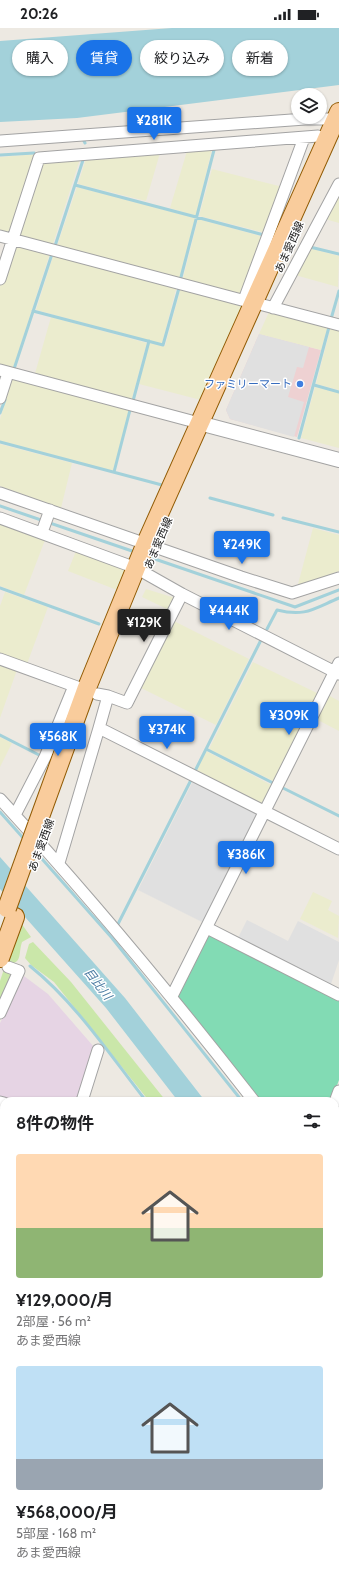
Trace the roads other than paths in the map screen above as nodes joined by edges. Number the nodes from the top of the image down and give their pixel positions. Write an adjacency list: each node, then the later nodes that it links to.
1 (338, 116): 5 (street); 10 (main road, あま愛西線)
2 (318, 136): 4 (street)
3 (339, 137): 10 (main road, あま愛西線)
4 (304, 138): 8 (street); 10 (street)
5 (0, 141)
6 (339, 184): 10 (street)
7 (0, 236): 8 (street)
8 (13, 239): 9 (street); 10 (street)
9 (0, 279)
10 (258, 304): 11 (street); 14 (main road, あま愛西線)
11 (339, 325)
12 (4, 372): 13 (street); 14 (street)
13 (0, 398)
14 (204, 424): 15 (street); 20 (main road, あま愛西線)
15 (339, 460)
16 (0, 492): 17 (street)
17 (50, 510): 19 (street); 20 (street)
18 (0, 518): 19 (street)
19 (42, 532): 20 (street)
20 (146, 557): 21 (street); 22 (street); 25 (main road, あま愛西線)
21 (339, 578)
22 (182, 594): 24 (street); 25 (street)
23 (0, 659): 25 (street)
24 (338, 670): 28 (street)
25 (91, 692): 26 (street); 29 (street); 32 (main road, あま愛西線, bridge)
26 (99, 728): 28 (street); 31 (street)
27 (0, 799): 29 (street)
28 (264, 812): 30 (street); 34 (street)
29 (14, 815): 31 (street)
30 (339, 849)
31 (59, 863): 37 (street)
32 (11, 913): 33 (main road, あま愛西線); 35 (main road, あま愛西線)
33 (0, 927)
34 (207, 928): 36 (street); 37 (street)
35 (4, 963): 38 (street)
36 (339, 995)
37 (172, 996): 41 (street)
38 (0, 1013)
39 (98, 1050): 40 (street)
40 (83, 1097)
41 (251, 1097)

